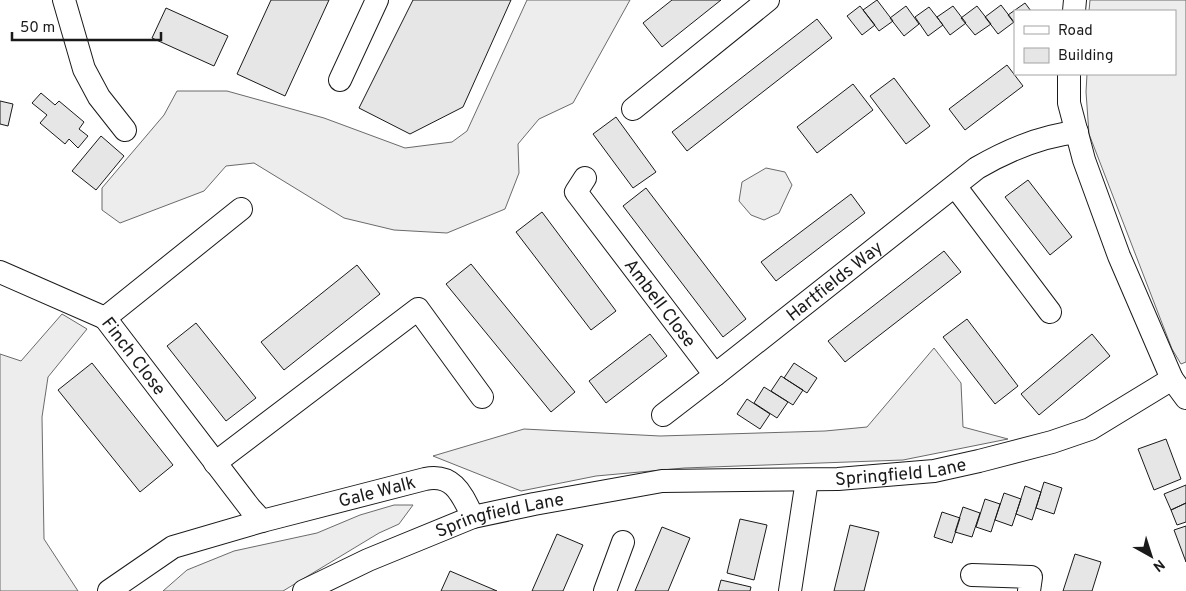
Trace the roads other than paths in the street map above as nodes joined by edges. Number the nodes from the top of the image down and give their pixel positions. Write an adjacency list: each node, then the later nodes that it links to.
1 (64, 0): 7 (street)
2 (377, 0): 5 (street)
3 (768, 0): 6 (street)
4 (1069, 75): 8 (street, Springfield Lane)
5 (340, 80)
6 (633, 109)
7 (125, 130)
8 (1077, 132): 10 (street, Hartfields Way); 16 (street, Springfield Lane)
9 (585, 178): 15 (street, Ambell Close)
10 (955, 186): 13 (street); 15 (street, Hartfields Way)
11 (241, 209): 14 (street, Finch Close)
12 (0, 272): 14 (street)
13 (1050, 312)
14 (105, 318): 19 (street, Finch Close)
15 (715, 376): 18 (street)
16 (1180, 384): 20 (street, Springfield Lane)
17 (482, 397): 19 (street)
18 (662, 415)
19 (215, 463): 22 (street)
20 (807, 480): 21 (street, Springfield Lane); 28 (street)
21 (474, 517): 22 (street, Gale Walk); 26 (street, Springfield Lane)
22 (262, 521): 25 (street, Gale Walk)
23 (623, 542): 27 (street)
24 (972, 575): 29 (street)
25 (109, 591)
26 (304, 591)
27 (605, 591)
28 (790, 591)
29 (1030, 591)

